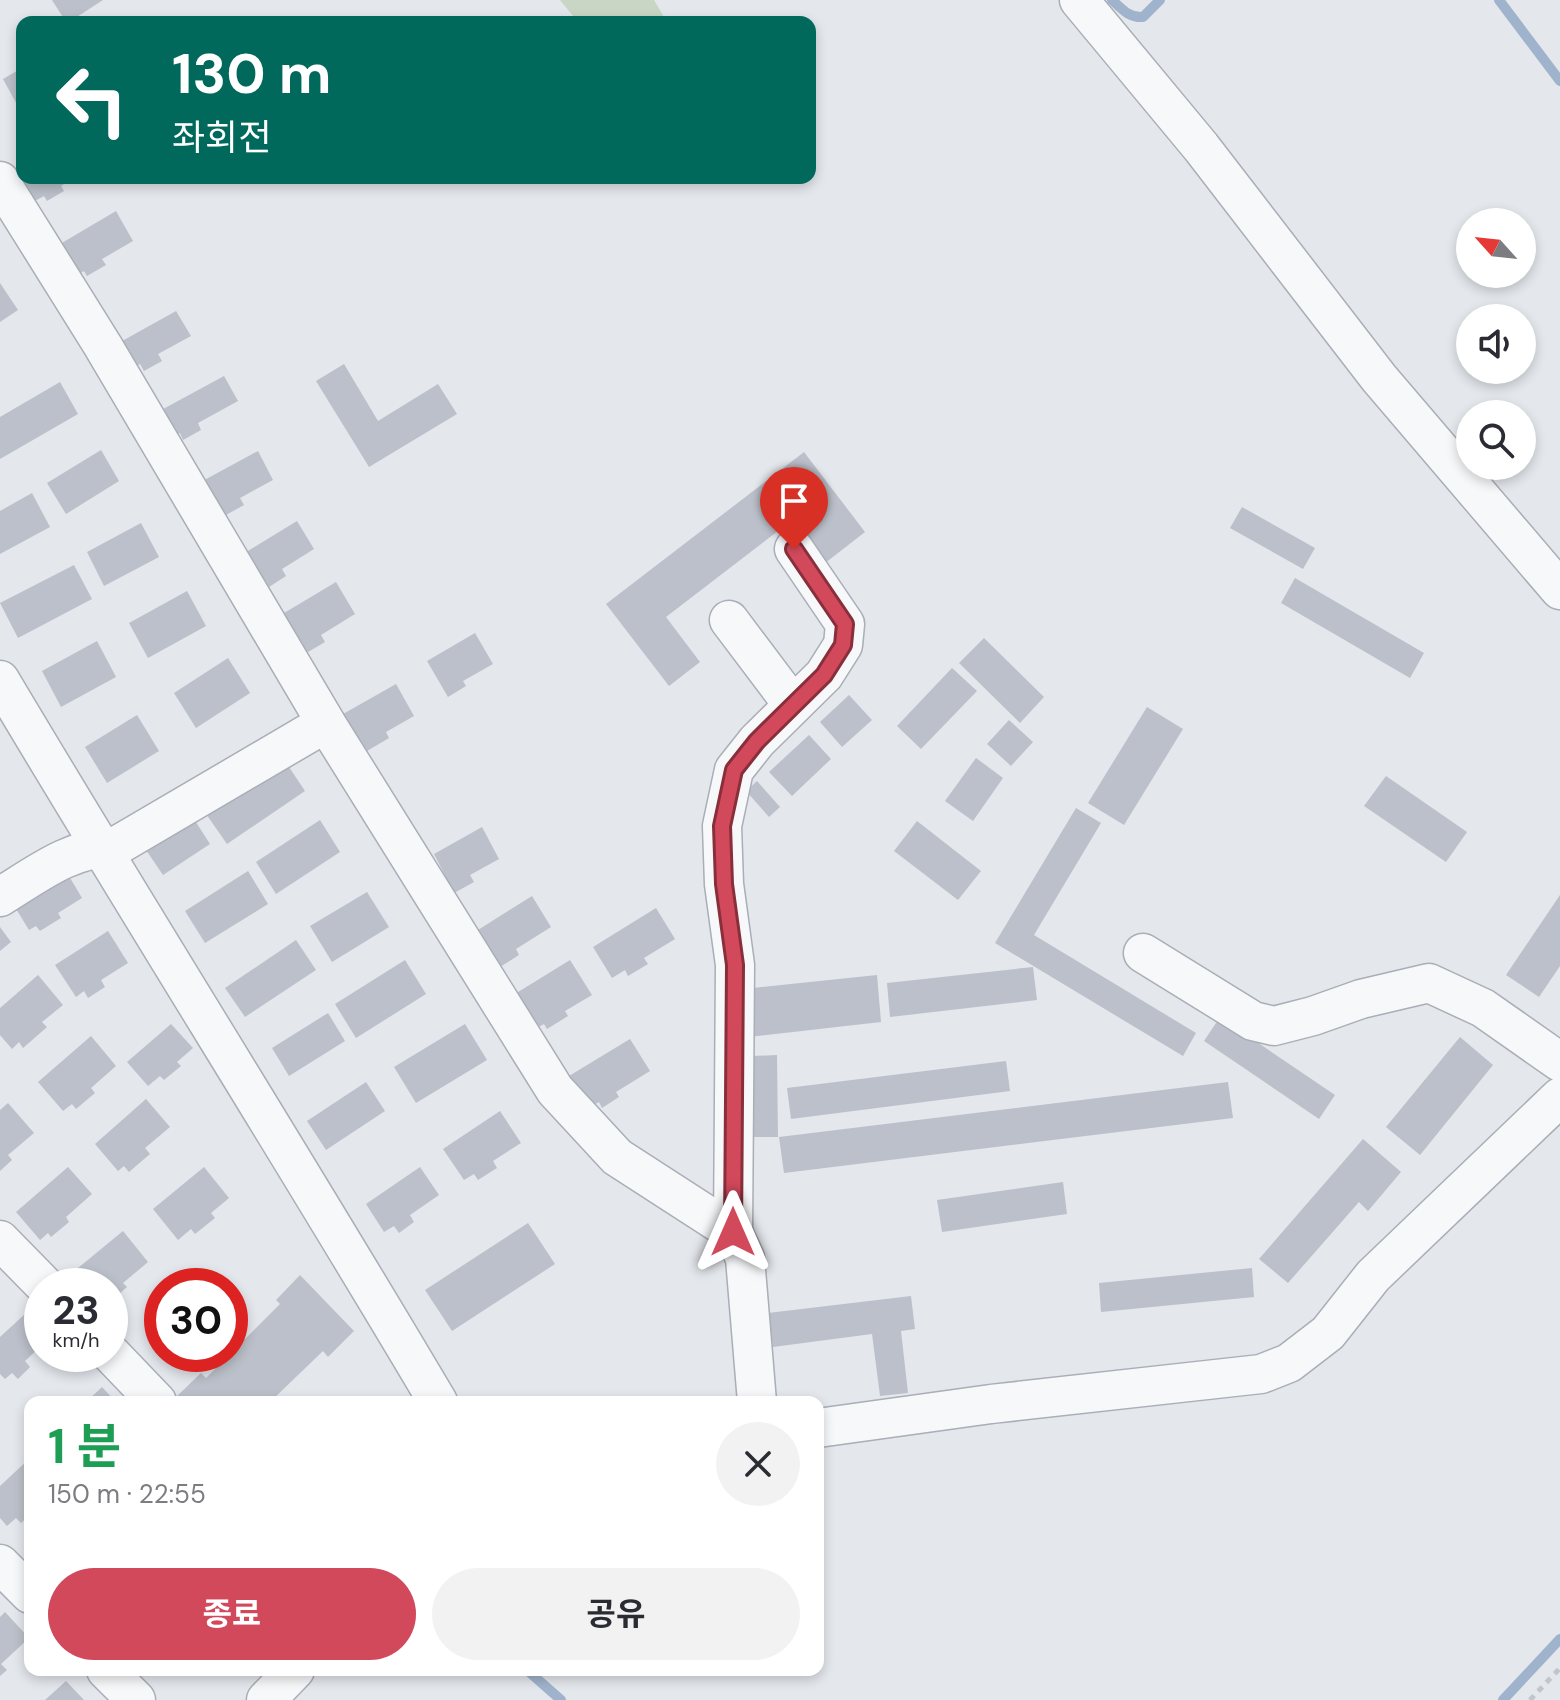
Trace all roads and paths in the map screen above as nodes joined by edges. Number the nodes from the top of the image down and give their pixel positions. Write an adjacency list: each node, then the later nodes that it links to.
1 (1079, 0): 4 (street)
2 (0, 181): 8 (street)
3 (794, 549): 7 (street)
4 (1560, 590)
5 (729, 620): 7 (street)
6 (0, 680): 9 (street)
7 (793, 705): 14 (street)
8 (326, 723): 9 (street); 14 (street)
9 (99, 847): 10 (street); 19 (street)
10 (0, 897)
11 (1143, 953): 12 (street)
12 (1560, 1062)
13 (1560, 1097): 21 (street)
14 (733, 1232): 20 (street)
15 (0, 1240): 16 (street)
16 (27, 1268)
17 (128, 1372): 18 (street)
18 (151, 1396)
19 (434, 1396)
20 (756, 1396)
21 (824, 1427)
22 (0, 1564): 23 (street)
23 (24, 1588)
24 (1560, 1668): 29 (path)
25 (112, 1676): 27 (street)
26 (289, 1676): 28 (street)
27 (136, 1700)
28 (266, 1700)
29 (1530, 1700)

